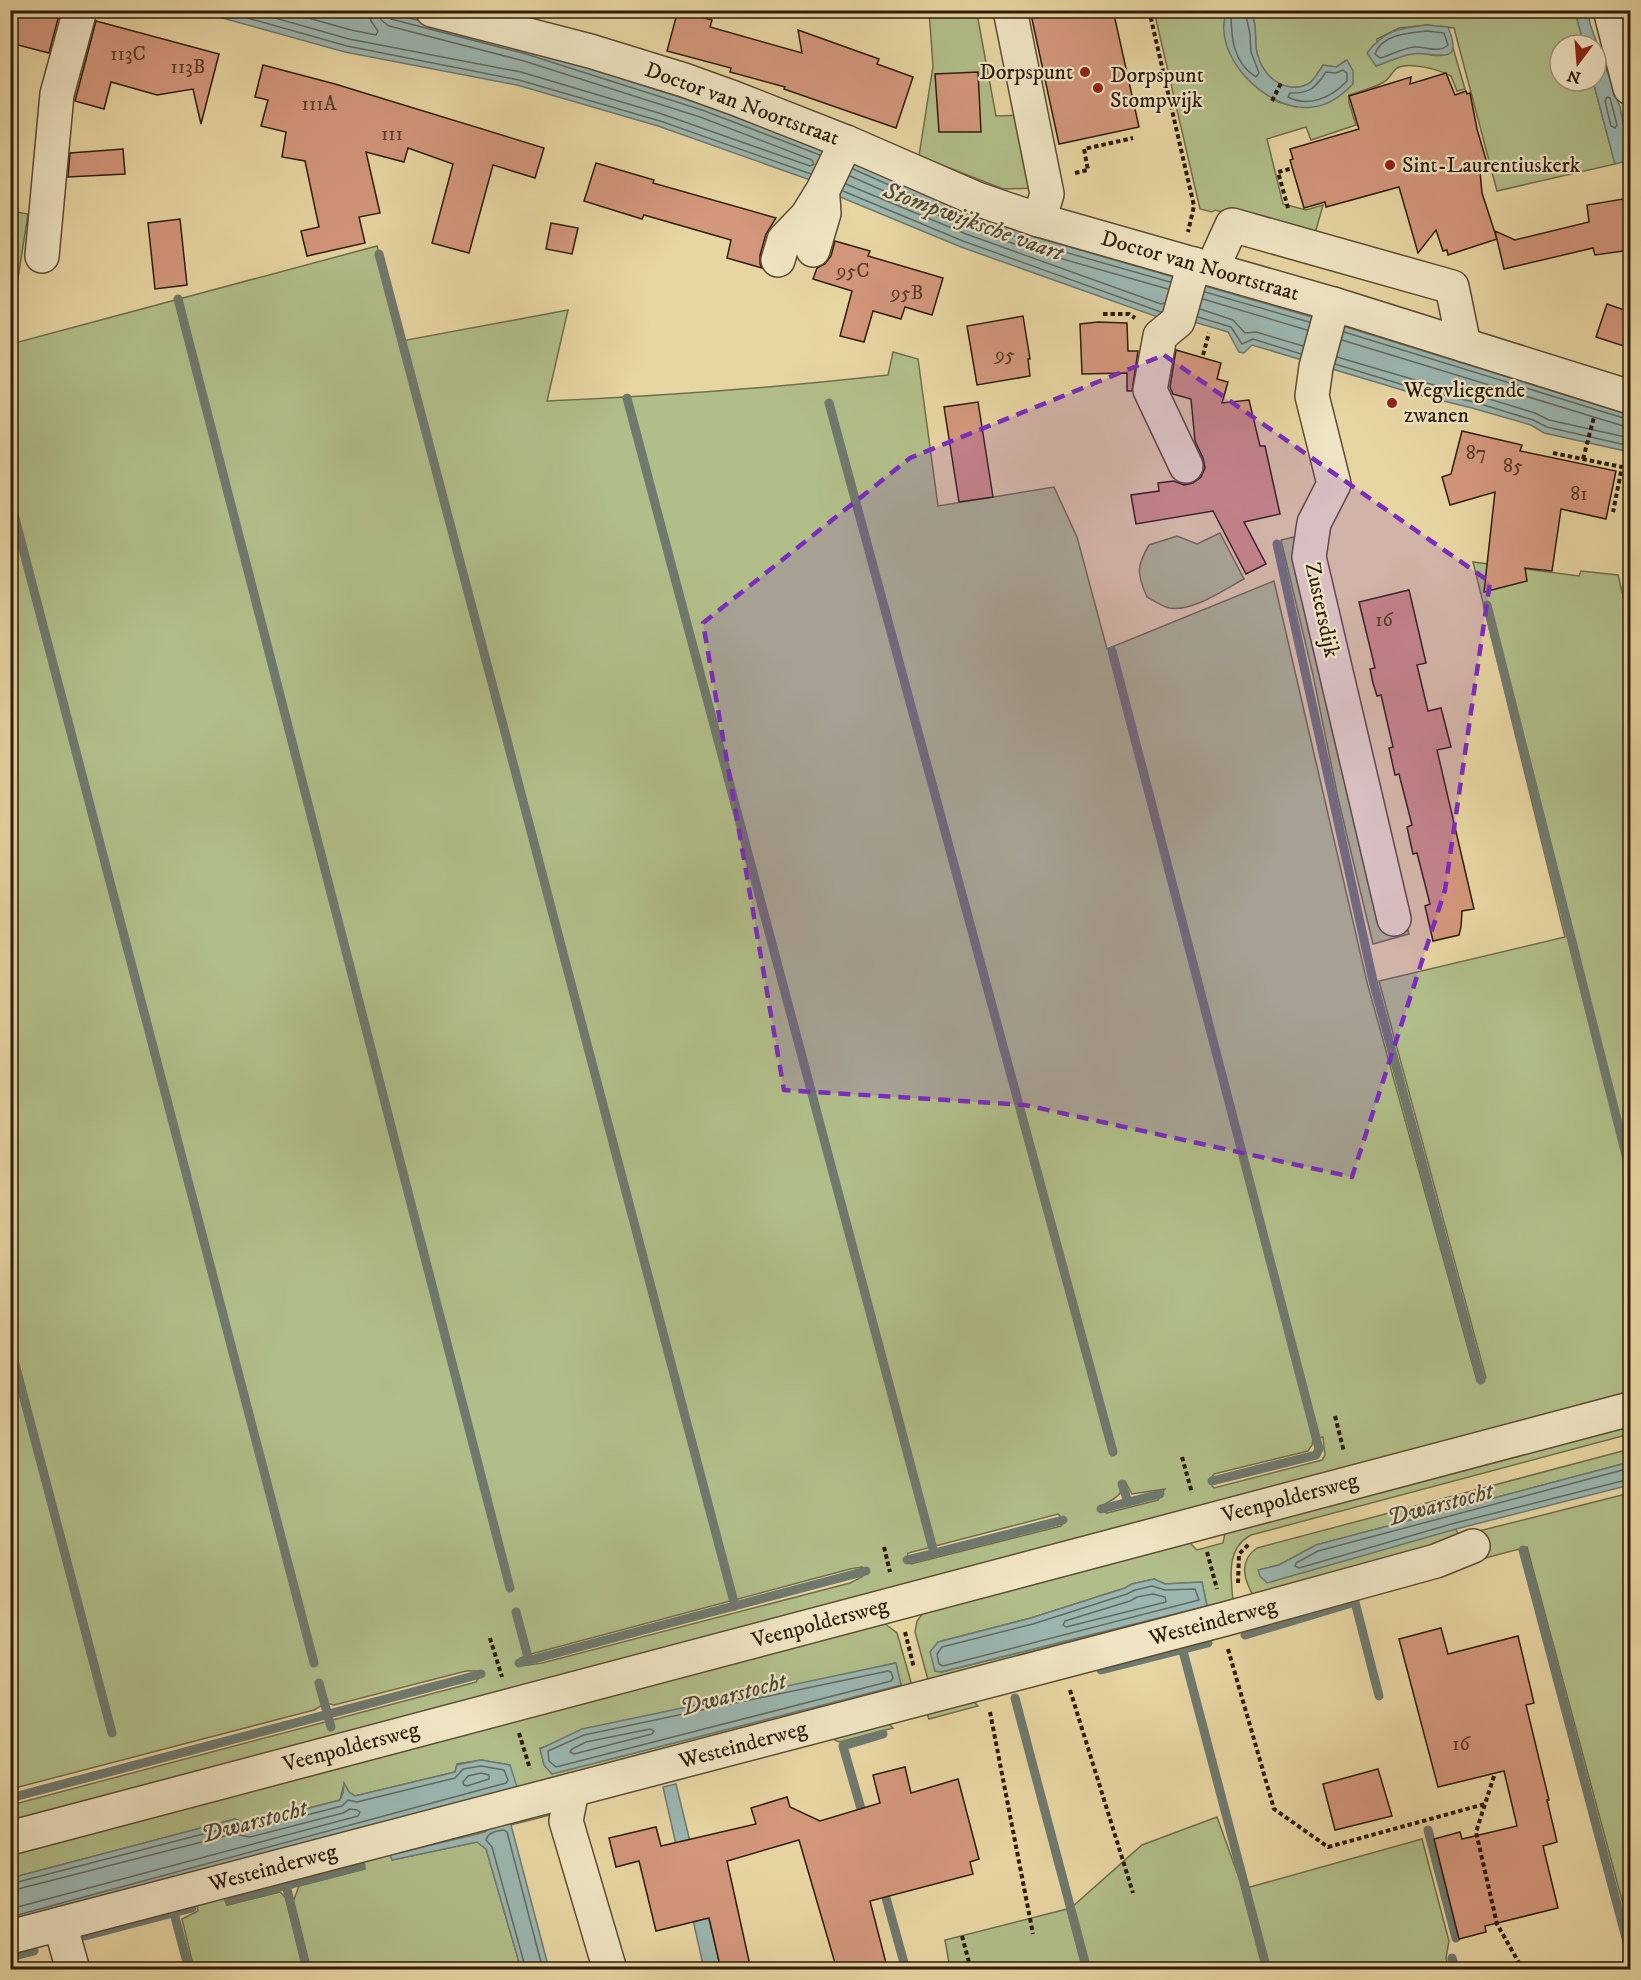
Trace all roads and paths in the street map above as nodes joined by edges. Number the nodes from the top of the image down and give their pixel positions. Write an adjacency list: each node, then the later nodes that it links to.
1 (80, 10): 17 (street)
2 (432, 10): 10 (street, Doctor van Noortstraat)
3 (1010, 10): 14 (street)
4 (1149, 10): 19 (path)
5 (1610, 10): 7 (street)
6 (1281, 83): 8 (path)
7 (1630, 88)
8 (1272, 101)
9 (1133, 138): 11 (path)
10 (844, 147): 13 (street); 14 (street, Doctor van Noortstraat)
11 (1088, 167)
12 (1290, 168): 15 (path)
13 (823, 190): 16 (street); 18 (street)
14 (1038, 220): 19 (street, Doctor van Noortstraat)
15 (1290, 241): 19 (street); 21 (street)
16 (813, 250)
17 (42, 256)
18 (778, 260)
19 (1199, 270): 20 (street, Doctor van Noortstraat); 26 (street)
20 (1332, 309): 21 (street, Doctor van Noortstraat); 28 (street, Zustersdijk)
21 (1464, 345): 22 (street, Doctor van Noortstraat)
22 (1630, 397)
23 (1594, 414): 25 (path)
24 (1553, 453): 25 (path)
25 (1583, 459): 27 (path)
26 (1186, 466)
27 (1613, 512)
28 (1394, 919)
29 (1630, 1409): 32 (street, Veenpoldersweg)
30 (1335, 1416): 32 (path)
31 (1182, 1457): 33 (path)
32 (1351, 1482): 33 (street, Veenpoldersweg)
33 (1199, 1522): 36 (path); 42 (street, Veenpoldersweg)
34 (1253, 1542): 36 (path, Veenpoldersweg)
35 (1473, 1546): 36 (street, Westeinderweg)
36 (1234, 1616): 37 (street, Westeinderweg); 41 (path)
37 (1062, 1662): 38 (street, Westeinderweg); 43 (path)
38 (982, 1682): 40 (street, Westeinderweg); 45 (path)
39 (1494, 1776): 41 (path)
40 (572, 1790): 44 (street, Westeinderweg); 49 (street)
41 (1485, 1804): 51 (path)
42 (10, 1838)
43 (1132, 1893)
44 (60, 1924): 47 (street, Westeinderweg); 48 (street)
45 (1034, 1934)
46 (962, 1936): 50 (path)
47 (10, 1937)
48 (74, 1970)
49 (610, 1970)
50 (970, 1970)
51 (1523, 1970)

